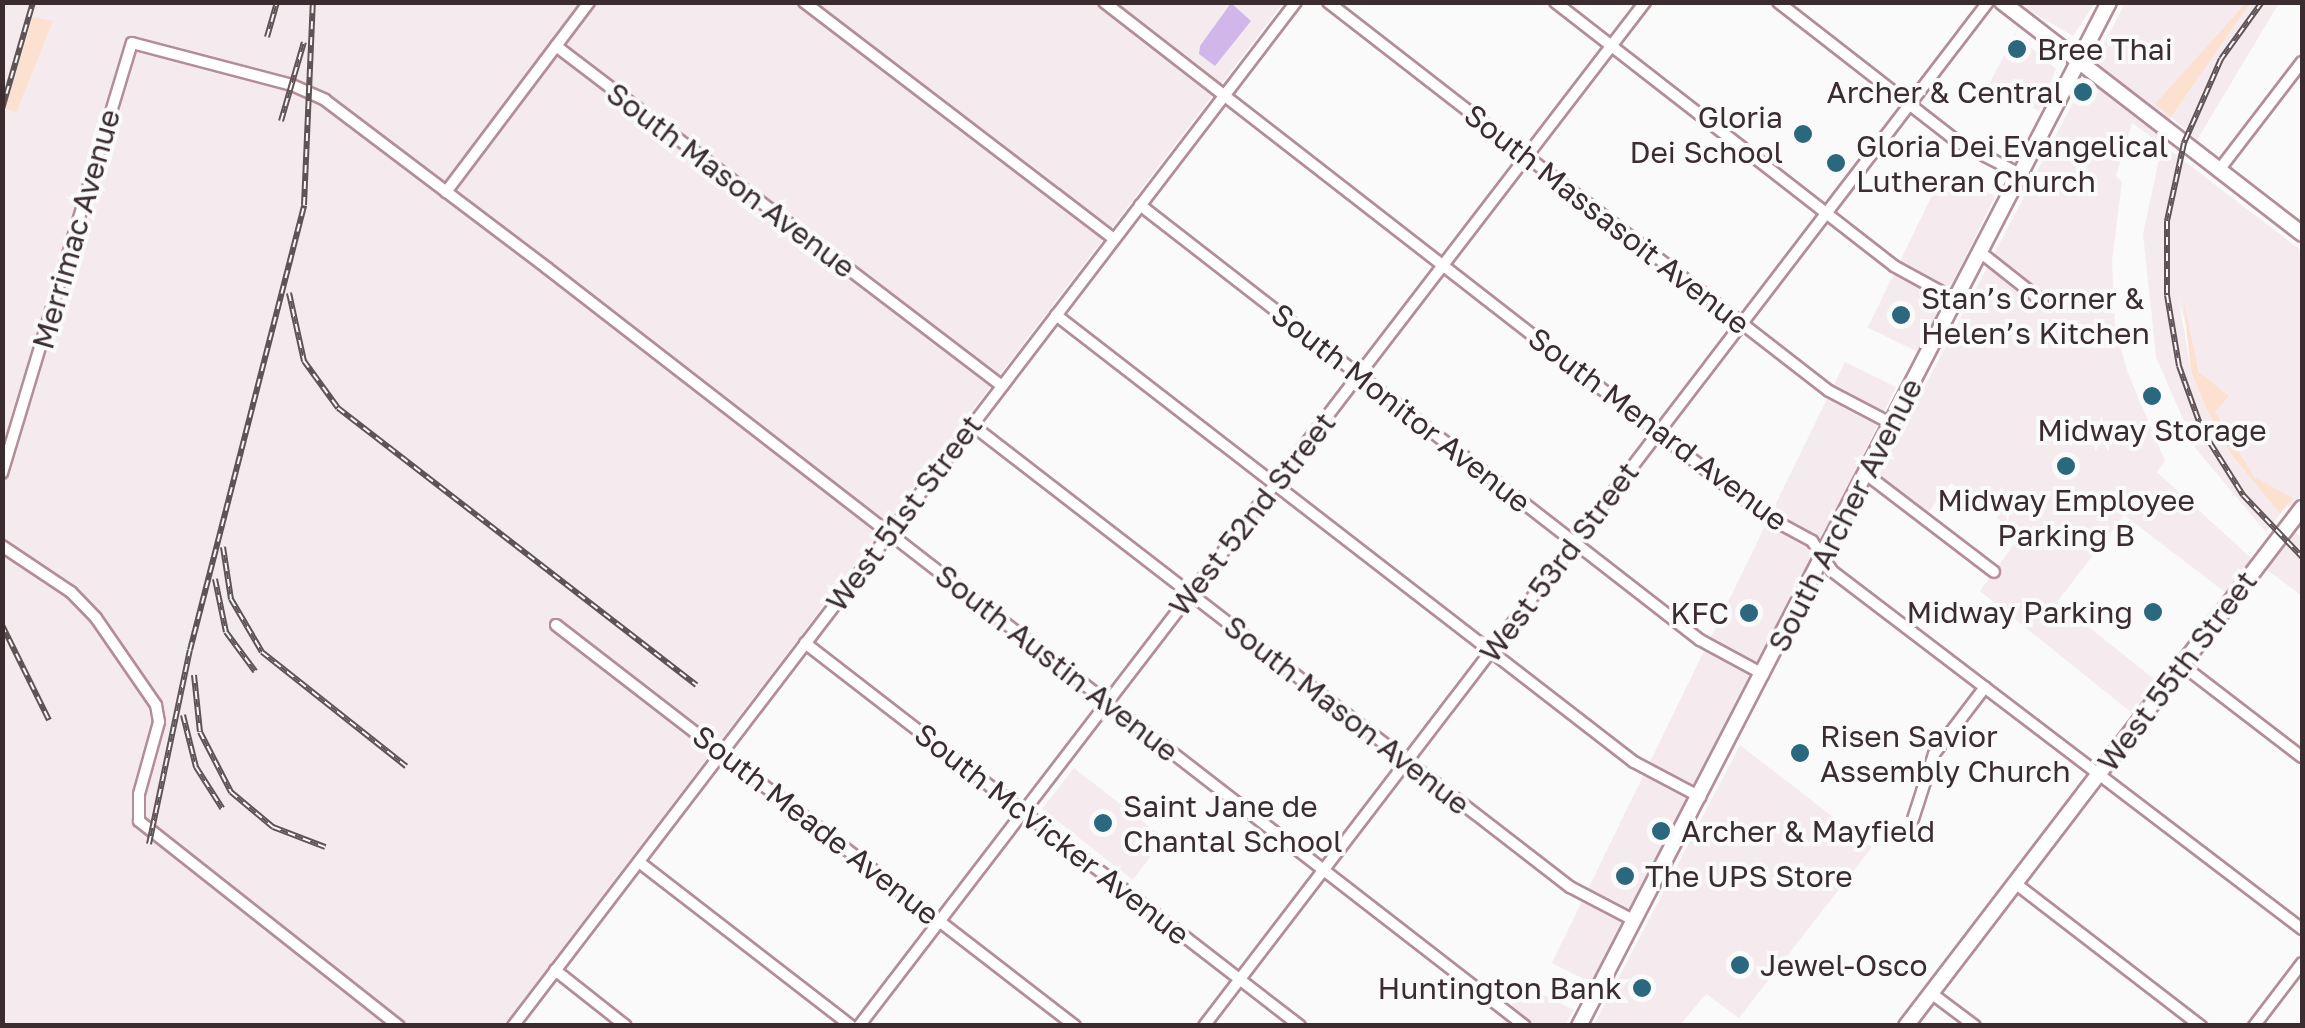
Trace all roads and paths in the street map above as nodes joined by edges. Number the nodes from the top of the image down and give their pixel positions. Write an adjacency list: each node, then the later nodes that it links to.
1 (589, 2): 13 (street)
2 (804, 2): 26 (street)
3 (1104, 2): 17 (street, South Menard Avenue)
4 (1296, 2): 17 (street, West 51st Street)
5 (1328, 2): 19 (street, South Massasoit Avenue)
6 (1554, 2): 14 (street)
7 (1645, 2): 14 (street, West 52nd Street)
8 (1778, 2): 18 (street)
9 (1988, 2): 18 (street, West 53rd Street)
10 (2002, 2): 15 (main road)
11 (2109, 2): 15 (main road, South Archer Avenue)
12 (132, 43): 22 (street, South Austin Avenue); 38 (street, Merrimac Avenue)
13 (556, 46): 22 (street); 34 (street, South Mason Avenue)
14 (1611, 46): 19 (street, West 52nd Street); 24 (street)
15 (2078, 62): 20 (main road); 21 (main road, South Archer Avenue)
16 (2302, 62): 20 (street)
17 (1224, 96): 23 (street, West 51st Street); 28 (street, South Menard Avenue)
18 (1909, 106): 21 (street); 24 (street, West 53rd Street)
19 (1526, 156): 28 (street, West 52nd Street); 32 (street, South Massasoit Avenue)
20 (2219, 170): 25 (main road)
21 (2020, 174): 27 (main road, South Archer Avenue)
22 (446, 192): 42 (street, South Austin Avenue)
23 (1140, 205): 26 (street, West 51st Street); 33 (street, South Monitor Avenue)
24 (1825, 214): 29 (street); 32 (street, West 53rd Street)
25 (2302, 234)
26 (1114, 239): 31 (street, West 51st Street)
27 (1980, 252): 29 (main road, South Archer Avenue); 30 (street)
28 (1443, 266): 33 (street, West 52nd Street); 37 (street, South Menard Avenue)
29 (1956, 300): 35 (main road, South Archer Avenue)
30 (2042, 301)
31 (1056, 314): 34 (street, West 51st Street); 40 (street)
32 (1742, 324): 35 (street, South Massasoit Avenue); 37 (street, West 53rd Street)
33 (1358, 375): 40 (street, West 52nd Street); 43 (street, South Monitor Avenue)
34 (1002, 386): 36 (street, West 51st Street)
35 (1892, 424): 39 (main road, South Archer Avenue)
36 (972, 425): 42 (street, West 51st Street); 47 (street, South Mason Avenue)
37 (1658, 434): 43 (street, West 53rd Street); 45 (street, South Menard Avenue)
38 (2, 473)
39 (1866, 474): 45 (main road, South Archer Avenue); 46 (street)
40 (1275, 484): 47 (street, West 52nd Street); 50 (street)
41 (2302, 508): 51 (main road, West 55th Street)
42 (888, 533): 49 (street, West 51st Street); 54 (street, South Austin Avenue)
43 (1574, 542): 50 (street, West 53rd Street); 52 (street, South Monitor Avenue)
44 (2, 546): 72 (street)
45 (1824, 557): 52 (main road, South Archer Avenue); 53 (street, South Menard Avenue)
46 (1994, 572)
47 (1192, 593): 54 (street, West 52nd Street); 57 (street, South Mason Avenue)
48 (556, 625): 55 (street, South Meade Avenue)
49 (805, 642): 55 (street, West 51st Street); 60 (street, South McVicker Avenue)
50 (1491, 651): 57 (street, West 53rd Street); 59 (street)
51 (2182, 665): 56 (street); 58 (main road, West 55th Street)
52 (1763, 674): 59 (main road, South Archer Avenue)
53 (1984, 687): 58 (street, South Menard Avenue); 61 (street)
54 (1107, 702): 60 (street, West 52nd Street); 63 (street, South Austin Avenue)
55 (723, 752): 62 (street, West 51st Street); 65 (street, South Meade Avenue)
56 (2302, 757)
57 (1406, 760): 63 (street, West 53rd Street); 66 (street, South Mason Avenue)
58 (2099, 774): 64 (main road, West 55th Street); 67 (street, South Menard Avenue)
59 (1700, 798): 66 (main road, South Archer Avenue)
60 (1023, 812): 65 (street, West 52nd Street); 70 (street, South McVicker Avenue)
61 (1914, 820)
62 (639, 862): 69 (street, West 51st Street); 75 (street)
63 (1324, 870): 70 (street, West 53rd Street); 80 (street, South Austin Avenue)
64 (2015, 883): 71 (main road, West 55th Street); 84 (street)
65 (940, 921): 76 (street, West 52nd Street); 77 (street, South Meade Avenue)
66 (1635, 921): 81 (main road, South Archer Avenue)
67 (2302, 929)
68 (2302, 963): 85 (street)
69 (555, 970): 73 (street, West 51st Street); 74 (street)
70 (1240, 980): 78 (street, West 53rd Street); 79 (street, South McVicker Avenue)
71 (1932, 993): 82 (main road, West 55th Street); 83 (street)
72 (399, 1026)
73 (512, 1026)
74 (626, 1026)
75 (851, 1026)
76 (859, 1026)
77 (1076, 1026)
78 (1204, 1026)
79 (1300, 1026)
80 (1525, 1026)
81 (1580, 1026)
82 (1906, 1026)
83 (1974, 1026)
84 (2202, 1026)
85 (2254, 1026)

